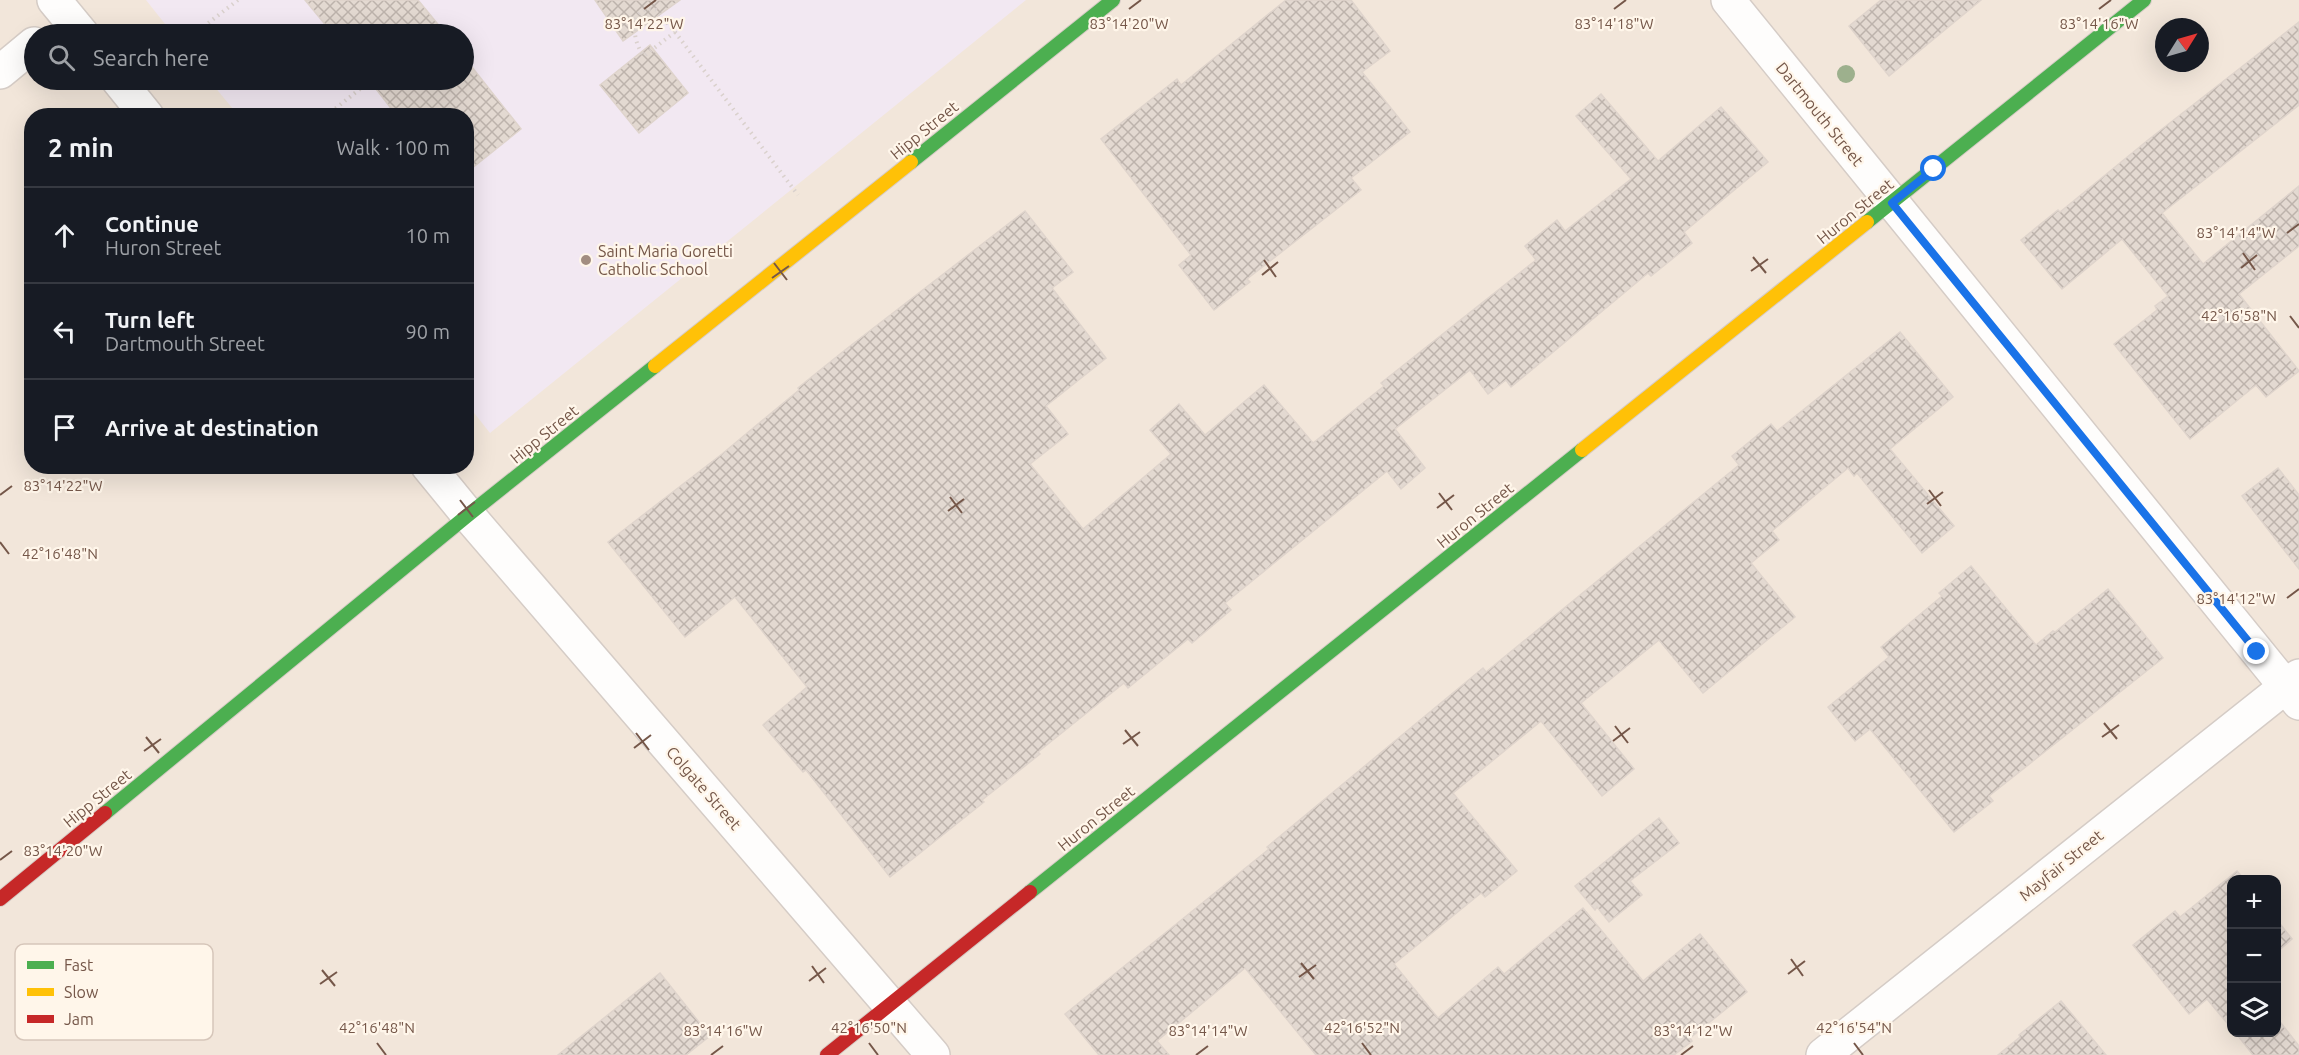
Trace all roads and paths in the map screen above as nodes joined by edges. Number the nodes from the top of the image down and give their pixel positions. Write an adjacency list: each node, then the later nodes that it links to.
1 (238, 0): 5 (path)
2 (1113, 0): 16 (street, Hipp Street)
3 (1728, 0): 14 (street, Dartmouth Street)
4 (2144, 0): 14 (street, Huron Street)
5 (207, 24)
6 (675, 32): 6 (path); 13 (path)
7 (24, 52): 8 (street)
8 (0, 72)
9 (126, 90): 11 (street)
10 (359, 90): 12 (path)
11 (141, 108)
12 (336, 108)
13 (798, 195)
14 (1892, 203): 17 (street, Dartmouth Street); 19 (street, Huron Street)
15 (435, 474): 16 (street, Colgate Street)
16 (468, 515): 18 (street, Hipp Street); 19 (street, Colgate Street)
17 (2295, 688): 22 (street, Mayfair Street)
18 (0, 899)
19 (890, 1003): 20 (street, Huron Street); 21 (street, Colgate Street)
20 (827, 1055)
21 (933, 1055)
22 (1823, 1055)

